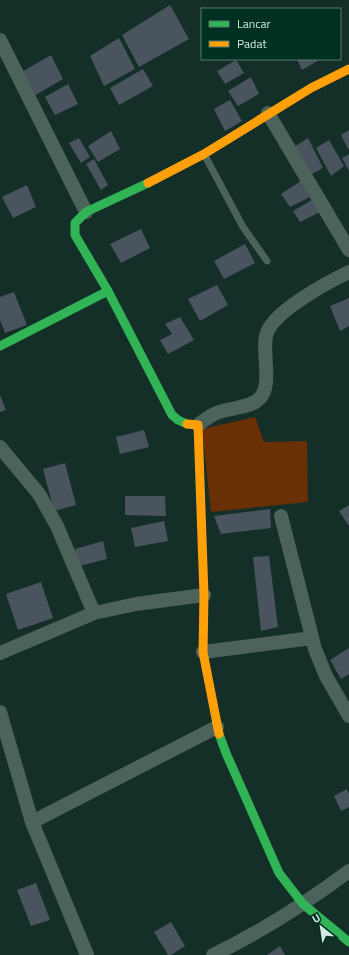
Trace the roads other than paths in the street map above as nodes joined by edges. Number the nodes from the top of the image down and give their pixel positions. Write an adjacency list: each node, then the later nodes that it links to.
1 (0, 40): 5 (street)
2 (349, 69): 3 (street)
3 (268, 113): 4 (street); 6 (street)
4 (204, 154): 5 (street); 7 (lane)
5 (86, 212): 9 (street)
6 (349, 250)
7 (267, 261)
8 (349, 272): 11 (street)
9 (108, 291): 10 (street); 11 (street)
10 (0, 346)
11 (198, 425): 14 (street)
12 (0, 447): 15 (street)
13 (281, 516): 16 (street)
14 (204, 595): 15 (street); 17 (street)
15 (94, 613): 18 (street)
16 (312, 638): 17 (street); 20 (street)
17 (203, 652): 21 (street)
18 (0, 653)
19 (0, 712): 22 (street)
20 (349, 716)
21 (217, 727): 22 (street); 24 (street)
22 (32, 822): 26 (street)
23 (349, 871): 24 (street)
24 (303, 904): 25 (street); 27 (street)
25 (349, 942)
26 (87, 955)
27 (213, 955)

